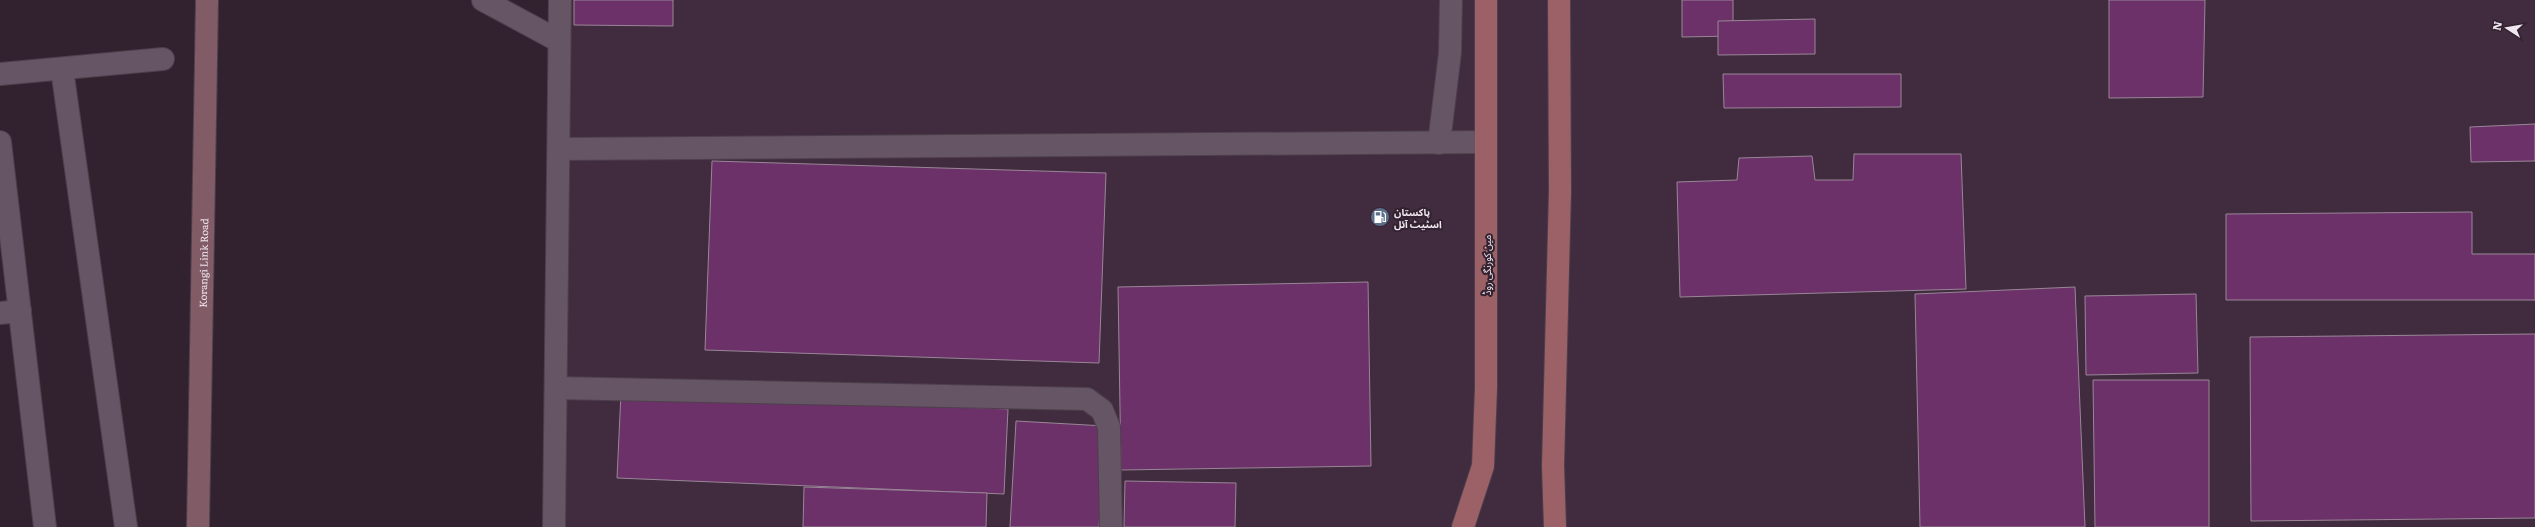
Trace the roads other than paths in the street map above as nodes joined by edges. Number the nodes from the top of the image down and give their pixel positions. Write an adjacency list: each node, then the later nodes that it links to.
1 (207, 0): 19 (main road, Korangi Link Road)
2 (483, 0): 7 (street)
3 (560, 0): 7 (street)
4 (1451, 0): 13 (street)
5 (1486, 0): 12 (main road, مین کورنگی روڈ)
6 (1559, 0): 23 (main road)
7 (559, 41): 14 (street)
8 (163, 59): 9 (street)
9 (62, 69): 10 (street); 18 (street)
10 (0, 74)
11 (0, 142): 15 (street)
12 (1486, 142): 13 (street); 22 (main road, مین کورنگی روڈ)
13 (1439, 143): 14 (street)
14 (559, 148): 16 (street)
15 (10, 312): 17 (street)
16 (557, 388): 20 (street); 21 (street)
17 (45, 527)
18 (126, 527)
19 (198, 527)
20 (554, 527)
21 (1111, 527)
22 (1463, 527)
23 (1555, 527)

